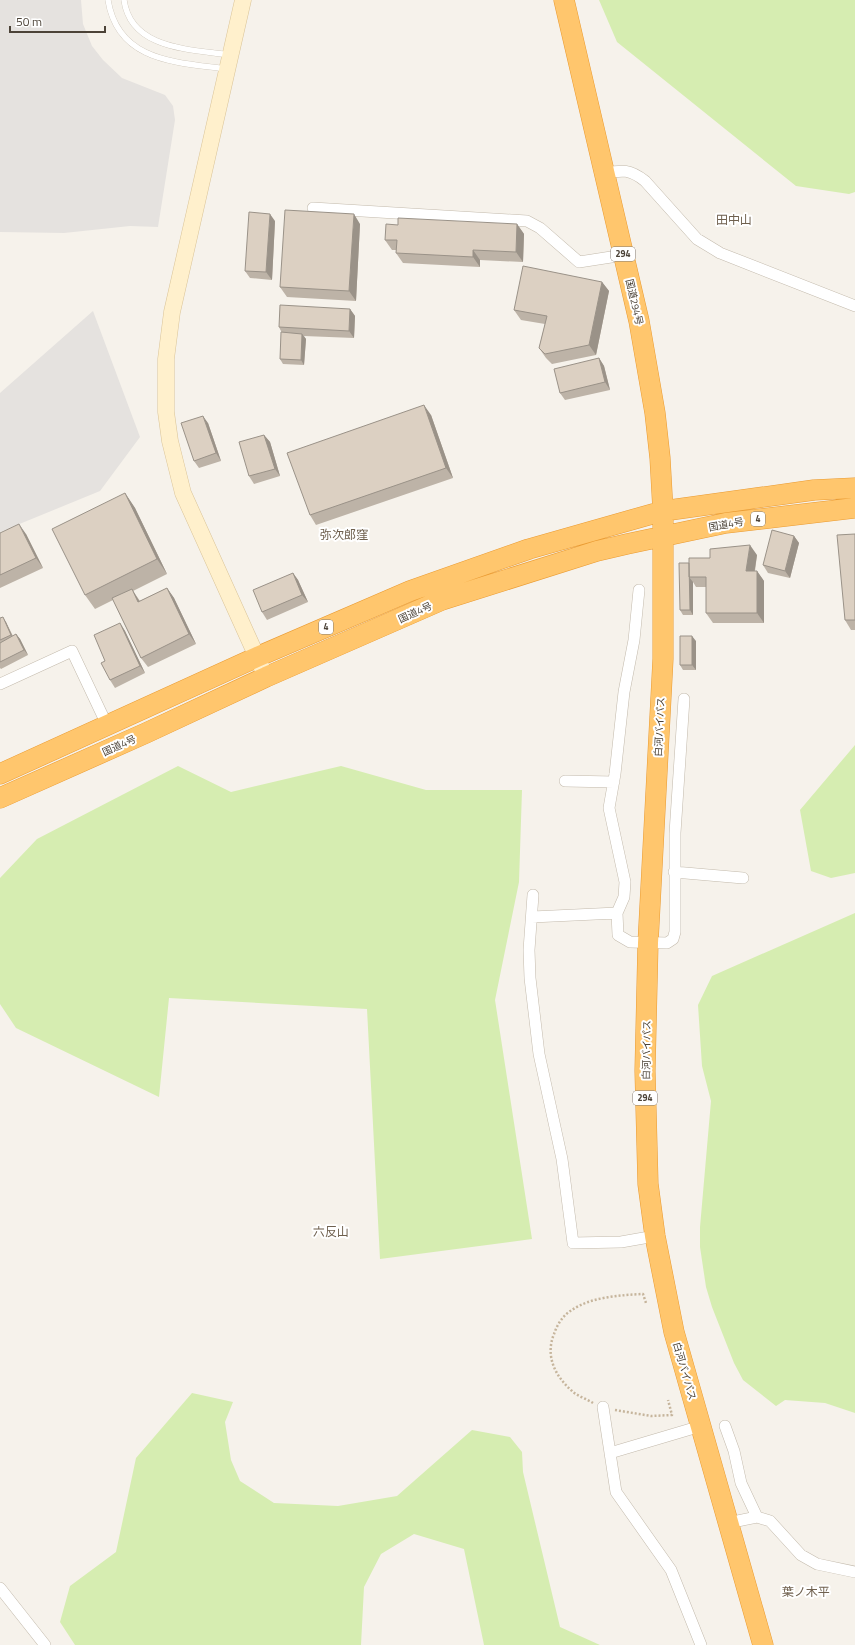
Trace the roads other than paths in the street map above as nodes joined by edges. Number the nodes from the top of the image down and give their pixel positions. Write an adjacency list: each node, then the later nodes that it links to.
1 (108, 0): 5 (lane)
2 (124, 0): 5 (lane)
3 (243, 0): 5 (street)
4 (564, 0): 6 (highway, 国道294号 / 294)
5 (229, 62): 15 (street)
6 (604, 173): 8 (highway, 国道294号 / 294); 9 (street)
7 (313, 208): 8 (street)
8 (624, 256): 12 (highway, 国道294号 / 294)
9 (855, 306)
10 (855, 488): 12 (highway, 国道4号 / 4)
11 (855, 508): 13 (highway, 国道4号 / 4)
12 (663, 511): 13 (highway, 国道294号 / 294); 15 (highway, 国道4号 / 4)
13 (662, 538): 16 (highway, 国道4号 / 4); 29 (highway, 白河バイパス / 294)
14 (639, 590): 22 (street)
15 (256, 657): 16 (street); 19 (highway, 国道4号 / 4)
16 (266, 677): 23 (highway, 国道4号 / 4)
17 (0, 684): 19 (street)
18 (684, 699): 24 (street)
19 (107, 725): 20 (highway, 国道4号 / 4)
20 (0, 774)
21 (565, 781): 22 (street)
22 (614, 782): 27 (street)
23 (0, 798)
24 (674, 872): 25 (street); 29 (street)
25 (744, 878)
26 (533, 895): 28 (street)
27 (617, 913): 28 (street); 29 (street)
28 (532, 917): 30 (street)
29 (648, 943): 30 (highway, 白河バイパス / 294)
30 (655, 1236): 32 (highway, 白河バイパス / 294)
31 (603, 1407): 34 (street)
32 (701, 1426): 34 (street); 36 (highway, 白河バイパス / 294)
33 (725, 1426): 35 (street)
34 (610, 1453): 40 (street)
35 (757, 1517): 36 (street); 37 (street)
36 (728, 1523): 41 (highway, 白河バイパス / 294)
37 (855, 1572)
38 (0, 1588): 39 (street)
39 (45, 1645)
40 (701, 1645)
41 (763, 1645)

